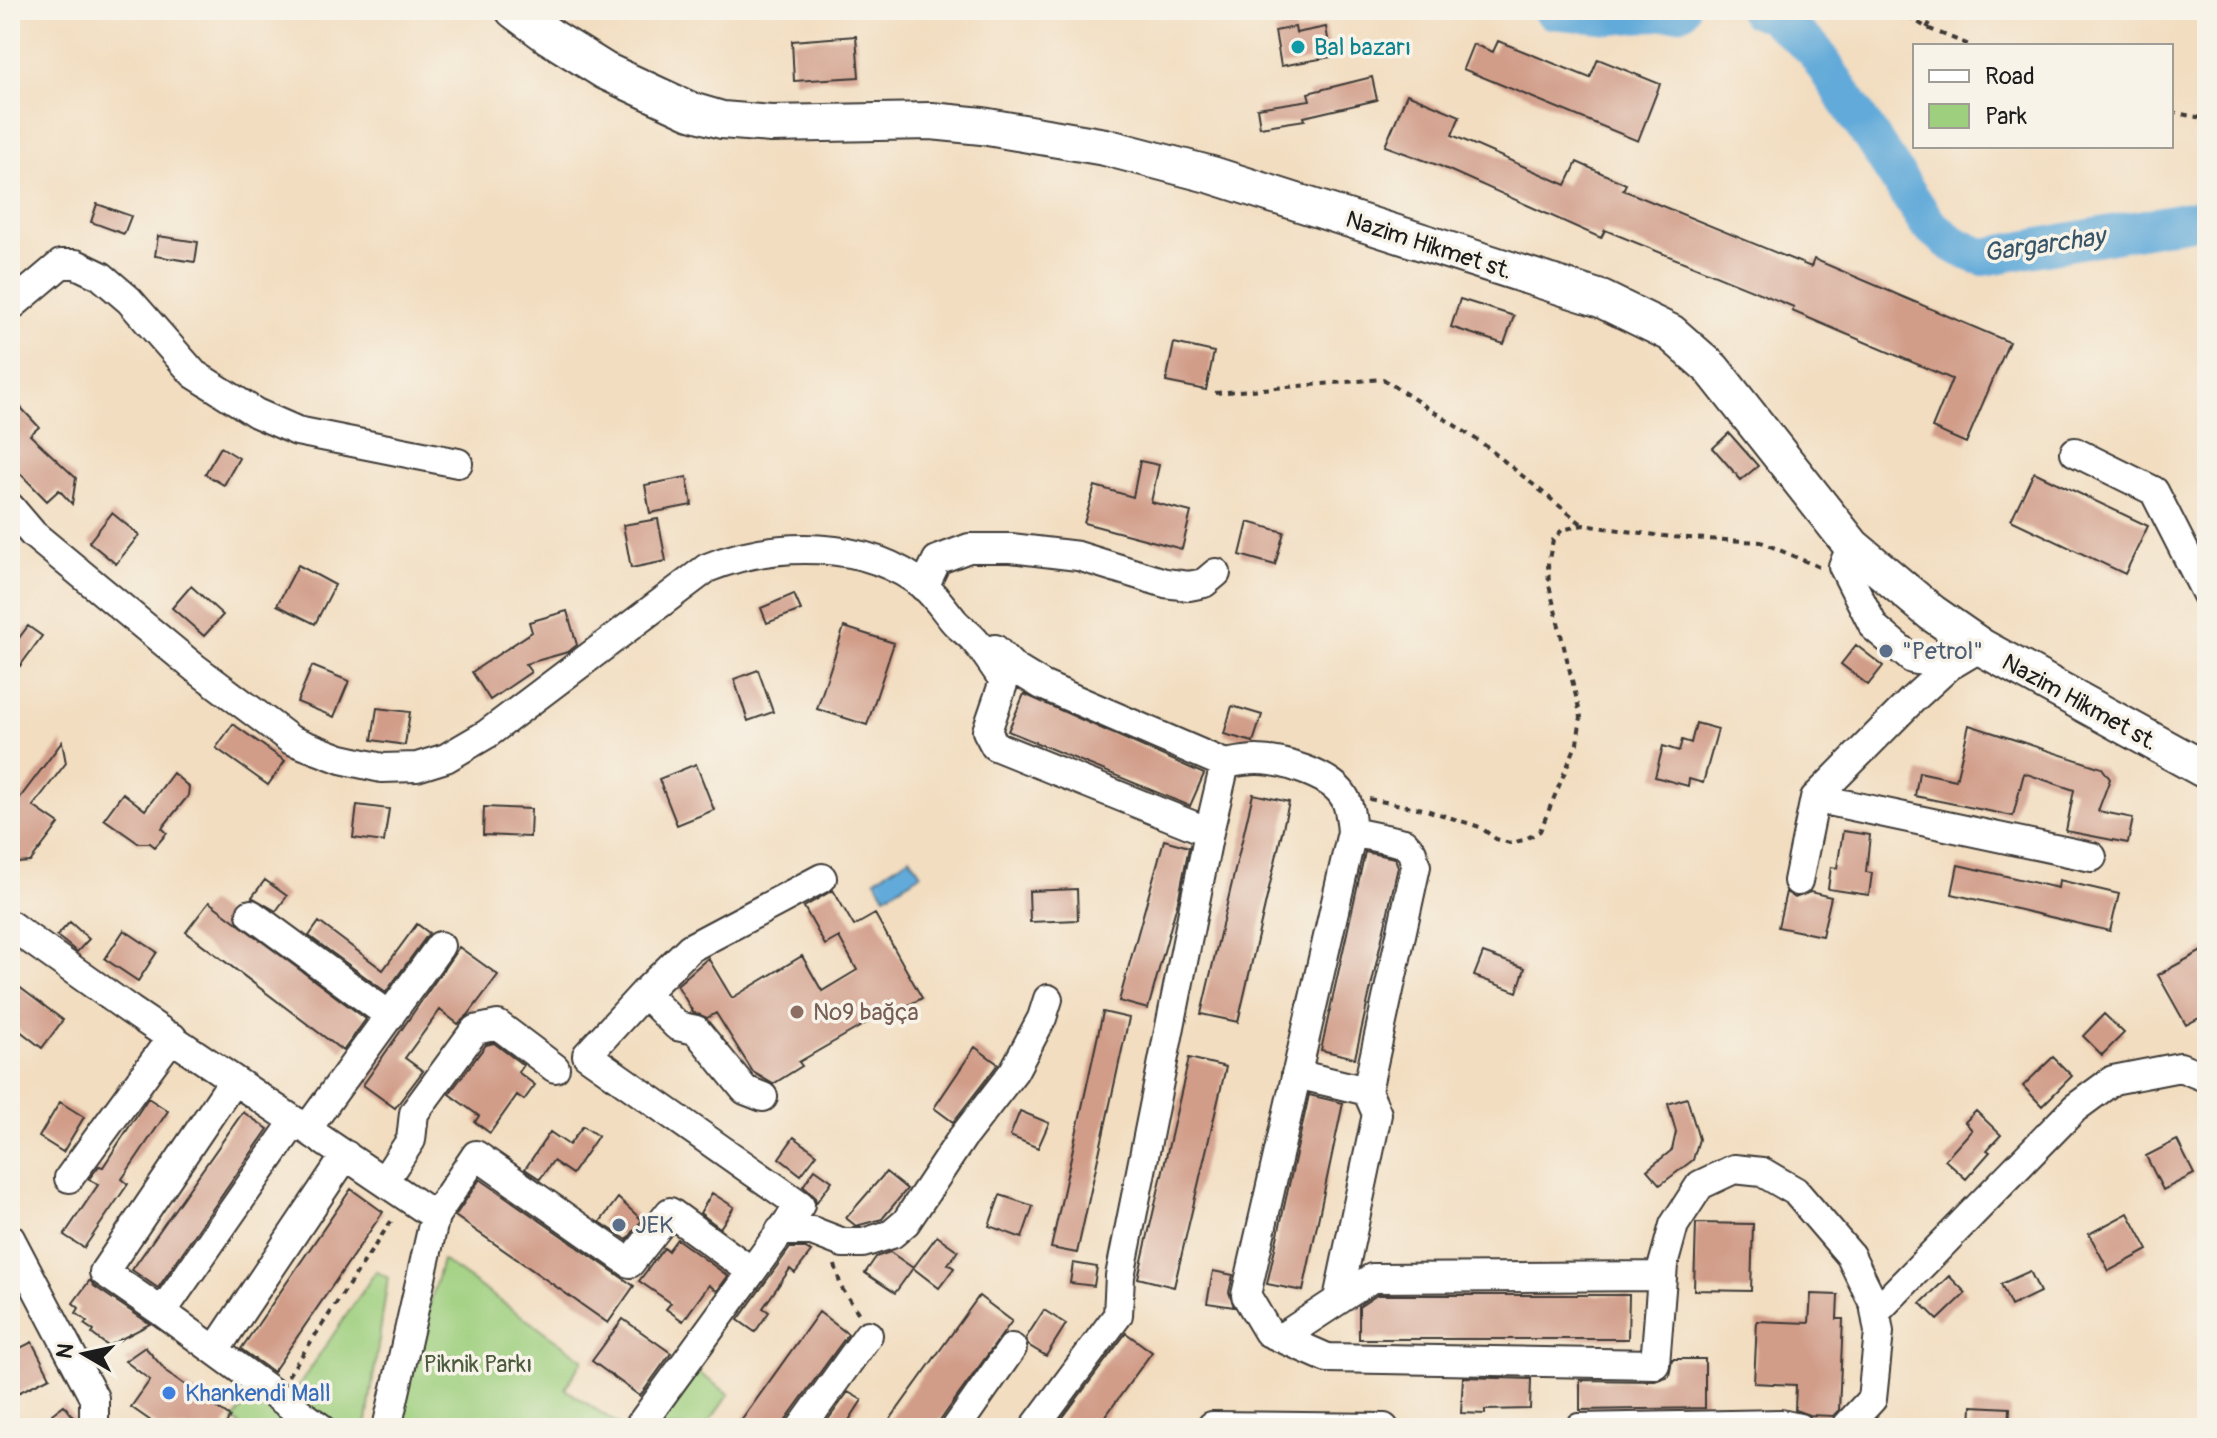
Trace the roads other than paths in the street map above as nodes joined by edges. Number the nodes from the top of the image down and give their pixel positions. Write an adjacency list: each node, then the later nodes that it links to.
1 (514, 10): 6 (main road, Nazim Hikmet st.)
2 (10, 307): 4 (street)
3 (2075, 452): 9 (street)
4 (458, 463)
5 (10, 507): 8 (street)
6 (1848, 556): 10 (main road, Nazim Hikmet st.); 11 (street)
7 (1216, 573): 8 (street)
8 (924, 587): 12 (street)
9 (2207, 595)
10 (1981, 647): 11 (street); 14 (main road, Nazim Hikmet st.)
11 (1949, 666): 15 (street)
12 (1009, 675): 13 (street); 16 (street)
13 (1225, 764): 16 (street); 17 (street)
14 (2207, 771)
15 (1815, 798): 18 (street); 20 (street)
16 (1209, 832): 57 (street)
17 (1352, 832): 29 (street); 32 (street)
18 (2092, 857)
19 (822, 878): 24 (street)
20 (1798, 881)
21 (251, 914): 26 (street)
22 (10, 925): 27 (street)
23 (440, 946): 26 (street)
24 (644, 993): 33 (street); 39 (street)
25 (1048, 999): 39 (street)
26 (390, 1016): 34 (street)
27 (172, 1037): 31 (street); 36 (street)
28 (555, 1068): 37 (street)
29 (1296, 1074): 32 (street); 47 (street)
30 (2207, 1078): 45 (street)
31 (233, 1081): 34 (street); 44 (street)
32 (1367, 1091): 43 (street)
33 (763, 1097)
34 (301, 1125): 35 (street); 44 (street)
35 (346, 1155): 37 (street); 49 (street)
36 (69, 1178)
37 (396, 1189): 38 (street)
38 (435, 1216): 41 (street); 53 (street)
39 (780, 1231): 41 (street)
40 (10, 1238): 51 (street)
41 (751, 1271): 54 (street)
42 (1662, 1276): 43 (street); 45 (street); 47 (street)
43 (1338, 1299): 47 (street)
44 (162, 1312): 49 (street)
45 (1876, 1312): 61 (street)
46 (868, 1335): 55 (street)
47 (1281, 1338)
48 (1012, 1348): 56 (street)
49 (216, 1349): 52 (street)
50 (1212, 1426): 58 (street)
51 (94, 1428)
52 (321, 1428)
53 (387, 1428)
54 (638, 1428)
55 (801, 1428)
56 (956, 1428)
57 (1034, 1428)
58 (1384, 1428)
59 (1579, 1428): 60 (street)
60 (1799, 1428)
61 (1845, 1428)

